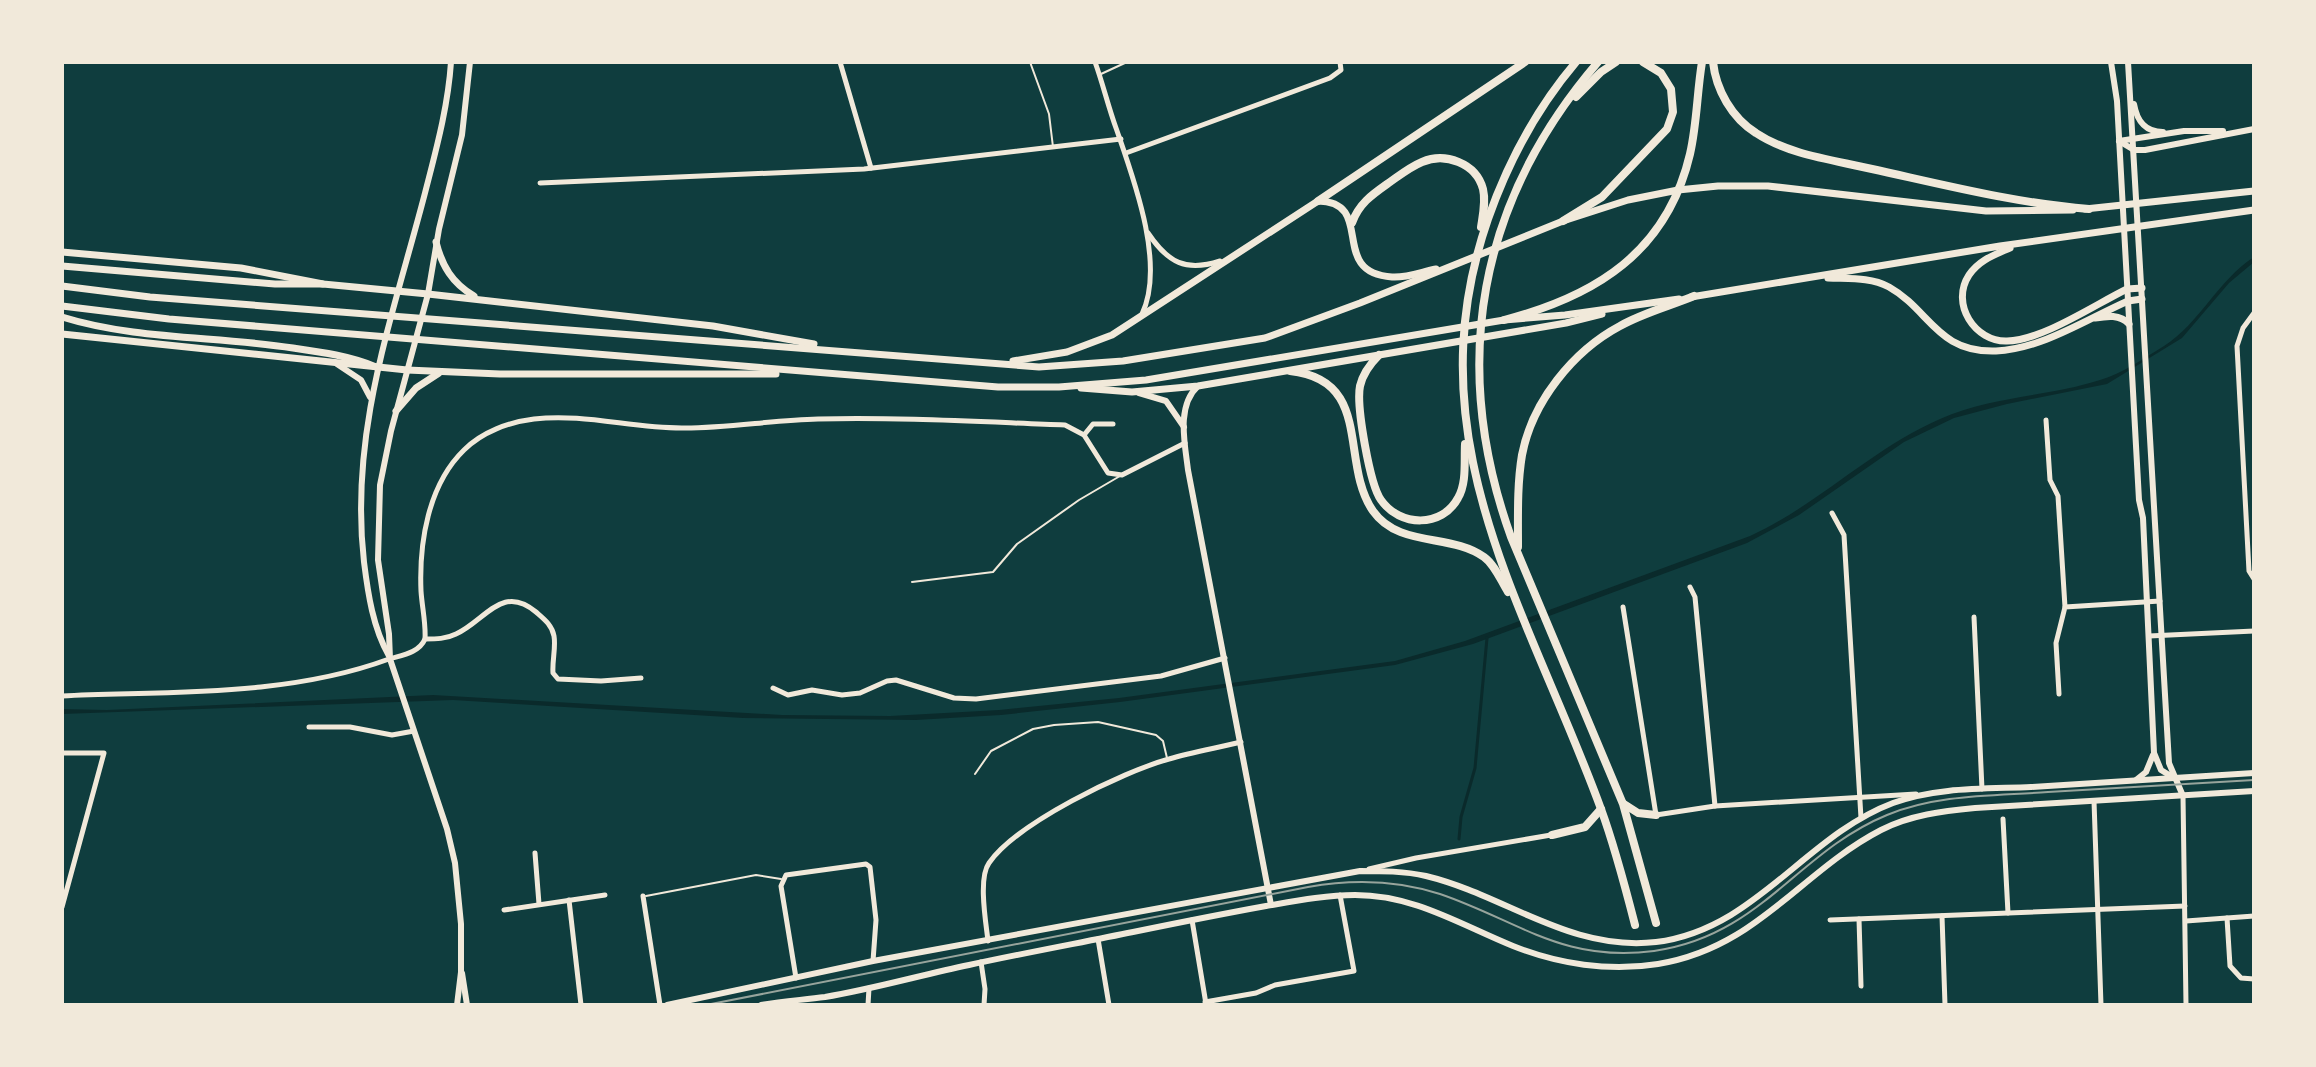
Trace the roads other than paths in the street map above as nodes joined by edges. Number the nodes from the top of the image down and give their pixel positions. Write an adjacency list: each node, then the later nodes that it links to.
1 (451, 62): 52 (street)
2 (470, 62): 41 (street)
3 (840, 62): 31 (street)
4 (1030, 62): 26 (lane)
5 (1095, 62): 17 (street)
6 (1127, 62): 17 (lane)
7 (1525, 62): 34 (highway)
8 (1576, 62): 37 (highway)
9 (1598, 62): 19 (highway)
10 (1616, 62): 19 (highway)
11 (1643, 62): 38 (highway)
12 (1702, 62): 63 (highway)
13 (1713, 62): 35 (highway)
14 (2111, 62): 25 (street)
15 (2128, 62): 18 (street)
16 (1341, 63): 29 (street)
17 (1100, 75): 23 (street)
18 (2130, 81): 21 (street); 24 (street)
19 (1564, 109): 91 (highway)
20 (2254, 129): 22 (street)
21 (2184, 131): 22 (street); 24 (street)
22 (2239, 131): 28 (street)
23 (1121, 139): 26 (street); 29 (street)
24 (2133, 139): 25 (street); 27 (street)
25 (2119, 141): 27 (street); 51 (street)
26 (1053, 148): 31 (street)
27 (2134, 150): 28 (street); 30 (street)
28 (2145, 150): 30 (street)
29 (1126, 153): 40 (street)
30 (2135, 166): 50 (street)
31 (871, 168): 32 (street)
32 (540, 183)
33 (2254, 191): 35 (main road)
34 (1318, 201): 39 (main road); 44 (main road)
35 (2089, 209): 38 (main road)
36 (2254, 210): 42 (main road)
37 (1485, 219): 39 (highway); 84 (highway)
38 (1563, 221): 46 (main road)
39 (1352, 223): 46 (main road)
40 (1147, 230): 44 (street); 62 (street)
41 (436, 242): 53 (street); 55 (main road)
42 (2017, 245): 47 (main road); 51 (main road)
43 (62, 252): 48 (main road)
44 (1233, 257): 62 (main road)
45 (62, 266): 48 (main road)
46 (1454, 266): 70 (main road)
47 (1810, 277): 54 (main road); 64 (main road)
48 (323, 284): 52 (main road)
49 (62, 286): 67 (main road)
50 (2142, 288): 51 (main road); 56 (street)
51 (2127, 289): 57 (street)
52 (397, 291): 53 (main road); 71 (street)
53 (428, 294): 55 (main road); 72 (street)
54 (1694, 296): 59 (main road); 91 (highway)
55 (479, 299): 67 (main road)
56 (2142, 299): 57 (main road); 96 (street)
57 (2128, 301): 64 (main road); 65 (street)
58 (62, 306): 75 (main road)
59 (1634, 306): 63 (main road); 68 (main road)
60 (2254, 313): 92 (street)
61 (62, 317): 71 (main road)
62 (1140, 319): 70 (main road)
63 (1504, 320): 77 (main road)
64 (2089, 320): 65 (main road)
65 (2130, 327): 97 (street)
66 (62, 334): 69 (main road)
67 (856, 351): 70 (main road)
68 (1379, 355): 73 (main road); 84 (highway)
69 (333, 362): 71 (main road); 79 (street)
70 (1000, 362)
71 (376, 367): 72 (main road); 79 (street)
72 (407, 370): 74 (main road); 80 (street)
73 (1290, 371): 76 (main road); 94 (highway)
74 (441, 372): 75 (main road); 80 (main road)
75 (810, 373): 77 (main road)
76 (1198, 386): 78 (main road); 83 (street)
77 (1059, 387): 78 (main road)
78 (1132, 392): 83 (street)
79 (371, 401): 106 (street)
80 (396, 411): 106 (street)
81 (2046, 420): 99 (street)
82 (1113, 424): 85 (street)
83 (1184, 427): 86 (street)
84 (1466, 431): 94 (highway)
85 (1084, 435): 87 (street); 104 (street)
86 (1185, 443): 88 (street); 105 (street)
87 (1108, 473): 88 (street); 89 (lane)
88 (1122, 475): 89 (lane)
89 (1105, 485): 93 (lane)
90 (1832, 513): 124 (street)
91 (1518, 552): 127 (highway)
92 (2254, 579)
93 (912, 582)
94 (1506, 583): 129 (highway)
95 (1690, 587): 128 (street)
96 (2160, 601): 97 (street); 102 (street)
97 (2147, 602): 99 (street); 103 (street)
98 (1623, 607): 130 (street)
99 (2065, 607): 109 (street)
100 (1974, 617): 121 (street)
101 (2254, 631): 102 (street)
102 (2162, 635): 103 (street); 119 (street)
103 (2149, 636): 115 (street)
104 (425, 639): 106 (street); 107 (street)
105 (1225, 658): 108 (street); 113 (street)
106 (390, 659): 110 (street); 112 (street)
107 (641, 678)
108 (773, 688)
109 (2059, 694)
110 (62, 696)
111 (309, 727): 112 (street)
112 (414, 731): 162 (street)
113 (1241, 742): 116 (street); 137 (street)
114 (62, 753): 145 (street)
115 (2154, 753): 119 (street); 120 (street)
116 (1167, 759): 118 (lane); 159 (street)
117 (2254, 773): 119 (street)
118 (975, 774)
119 (2174, 778): 120 (street); 125 (street)
120 (2136, 780): 121 (street)
121 (1982, 789): 123 (street)
122 (2254, 791): 125 (street)
123 (1928, 794): 124 (street); 131 (street)
124 (1859, 796): 128 (street); 131 (street)
125 (2183, 796): 126 (street); 144 (street)
126 (2094, 801): 139 (street); 146 (street)
127 (1623, 804): 130 (highway); 156 (highway)
128 (1715, 806): 130 (street)
129 (1601, 809): 133 (highway); 157 (highway)
130 (1656, 815)
131 (1861, 818): 135 (street)
132 (2003, 819): 148 (street)
133 (1552, 835): 135 (street)
134 (535, 853): 142 (street)
135 (1362, 871): 137 (street)
136 (782, 879): 140 (lane); 160 (street); 163 (street)
137 (1267, 888): 143 (street); 159 (street)
138 (605, 895): 141 (street)
139 (1340, 895): 143 (street); 167 (street)
140 (643, 896): 171 (street)
141 (569, 900): 142 (street); 170 (street)
142 (539, 904): 147 (street)
143 (1271, 905): 153 (street)
144 (2185, 906): 146 (street); 155 (street)
145 (62, 907)
146 (2098, 909): 148 (street); 178 (street)
147 (504, 910)
148 (2008, 913): 149 (street)
149 (1942, 916): 152 (street); 177 (street)
150 (2254, 916): 151 (street)
151 (2227, 918): 155 (street); 164 (street)
152 (1859, 919): 154 (street); 165 (street)
153 (1192, 920): 158 (street); 167 (street)
154 (1830, 920)
155 (2186, 921): 179 (street)
156 (1656, 923)
157 (1635, 925)
158 (1098, 939): 161 (street); 176 (street)
159 (988, 942): 160 (street)
160 (873, 961): 163 (street)
161 (981, 962): 166 (street); 175 (street)
162 (461, 972): 168 (street); 169 (street)
163 (796, 979): 172 (street)
164 (2254, 979)
165 (1861, 986)
166 (869, 987): 173 (street); 174 (street)
167 (1206, 1003)
168 (457, 1005)
169 (467, 1005)
170 (581, 1005)
171 (660, 1005)
172 (667, 1005)
173 (761, 1005)
174 (868, 1005)
175 (984, 1005)
176 (1109, 1005)
177 (1945, 1005)
178 (2101, 1005)
179 (2186, 1005)

